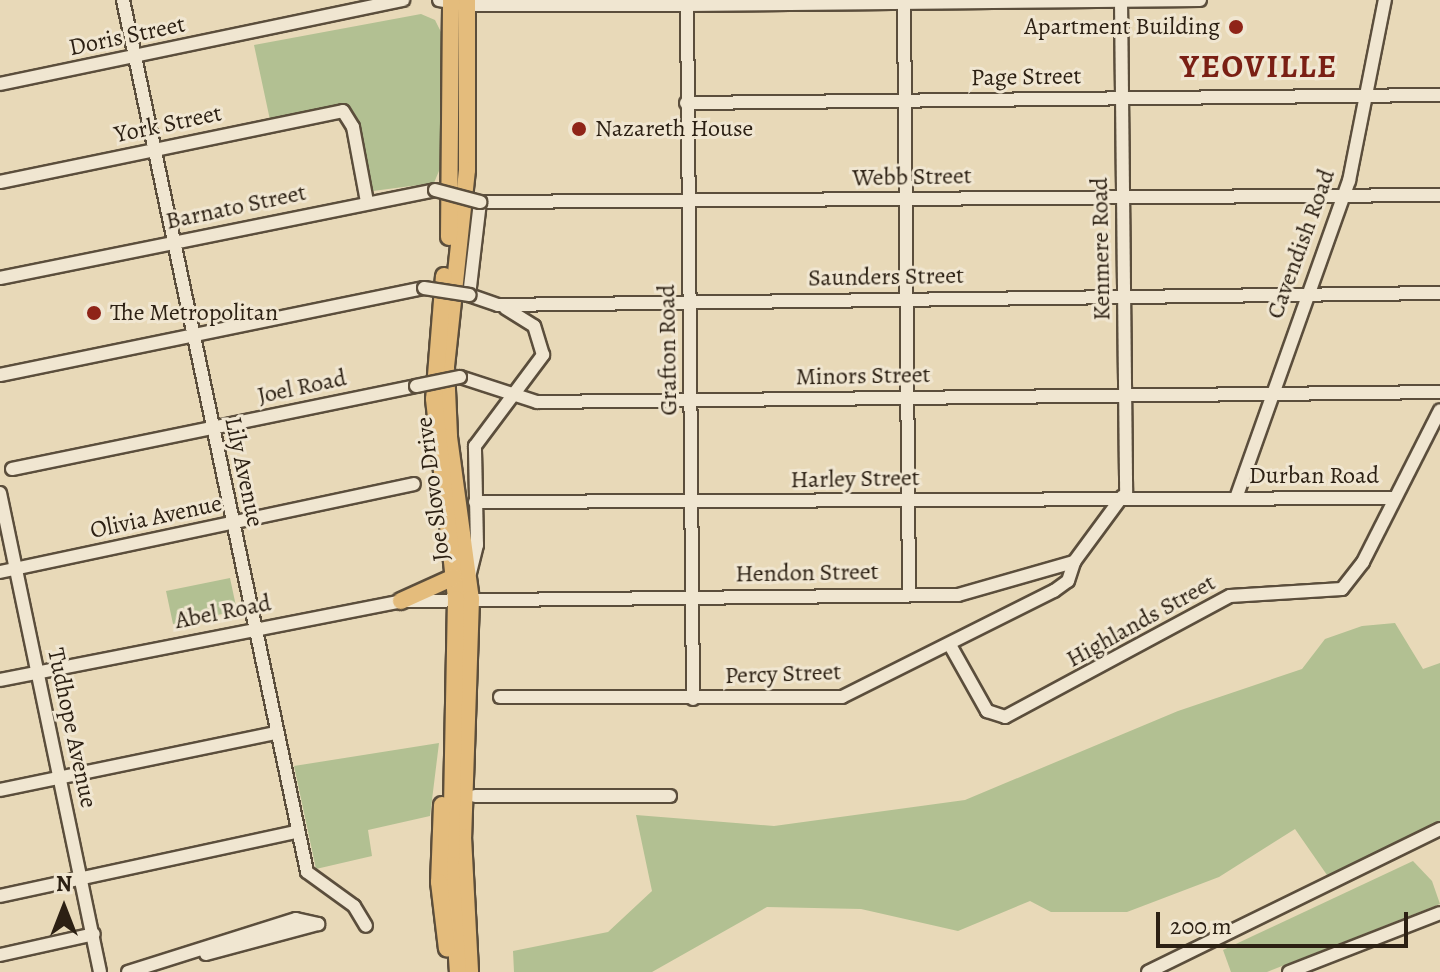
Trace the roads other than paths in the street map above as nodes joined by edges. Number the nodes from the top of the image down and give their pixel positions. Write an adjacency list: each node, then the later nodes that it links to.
1 (123, 0): 11 (street, Lily Avenue)
2 (326, 0): 10 (street)
3 (403, 0): 10 (street, Doris Street)
4 (1200, 0): 7 (street)
5 (1385, 0): 13 (street, Cavendish Road)
6 (455, 1): 9 (street); 60 (main road, Joe Slovo Drive)
7 (1121, 1): 8 (street); 15 (street, Kenmere Road)
8 (904, 2): 9 (street); 16 (street)
9 (687, 3): 17 (street, Grafton Road)
10 (329, 14): 11 (street, Doris Street)
11 (135, 57): 12 (street, Doris Street); 18 (street, Lily Avenue)
12 (0, 84)
13 (1367, 95): 14 (street, Page Street); 15 (street, Page Street); 20 (street, Cavendish Road)
14 (1440, 95)
15 (1121, 98): 16 (street, Page Street); 23 (street, Kenmere Road)
16 (905, 101): 17 (street, Page Street); 22 (street)
17 (686, 103): 26 (street, Grafton Road)
18 (153, 150): 19 (street, York Street); 24 (street, York Street); 27 (street, Lily Avenue)
19 (0, 182)
20 (1344, 195): 21 (street, Webb Street); 23 (street, Webb Street); 32 (street, Cavendish Road)
21 (1440, 195)
22 (905, 198): 23 (street, Webb Street); 26 (street, Webb Street); 33 (street)
23 (1122, 198): 31 (street, Kenmere Road)
24 (367, 202): 25 (street, Barnato Street, bridge); 27 (street, Barnato Street)
25 (480, 202): 26 (street, Webb Street); 30 (street)
26 (688, 203): 34 (street, Grafton Road)
27 (174, 242): 28 (street, Barnato Street); 36 (street, Lily Avenue)
28 (0, 278)
29 (1440, 293): 32 (street, Saunders Street)
30 (469, 295): 35 (street, Saunders Street); 36 (street, Saunders Street, bridge)
31 (1124, 295): 32 (street, Saunders Street); 33 (street, Saunders Street); 40 (street, Kenmere Road)
32 (1306, 295): 41 (street, Cavendish Road)
33 (905, 299): 34 (street, Saunders Street); 42 (street)
34 (689, 300): 35 (street, Saunders Street); 44 (street, Grafton Road)
35 (503, 307): 43 (street)
36 (193, 334): 37 (street); 46 (street, Lily Avenue)
37 (0, 375)
38 (460, 377): 43 (street, Minors Street); 46 (street, Joel Road, bridge)
39 (1440, 392): 41 (street, Minors Street)
40 (1124, 394): 41 (street, Minors Street); 42 (street, Minors Street); 50 (street, Kenmere Road)
41 (1271, 394): 51 (street, Cavendish Road)
42 (907, 397): 44 (street, Minors Street); 53 (street)
43 (512, 398): 44 (street, Minors Street); 54 (street)
44 (690, 400): 55 (street, Grafton Road)
45 (1440, 410): 52 (street)
46 (212, 428): 47 (street, Joel Road); 56 (street, Lily Avenue)
47 (12, 469)
48 (414, 484): 56 (street, Olivia Avenue)
49 (0, 493): 58 (street, Tudhope Avenue)
50 (1124, 497): 51 (street, Harley Street); 53 (street, Harley Street); 57 (street)
51 (1236, 498): 52 (street, Durban Road)
52 (1393, 498): 66 (street, Highlands Street)
53 (909, 501): 55 (street, Harley Street); 61 (street)
54 (475, 502): 55 (street, Harley Street); 60 (street)
55 (691, 502): 62 (street, Grafton Road)
56 (231, 523): 58 (street, Olivia Avenue); 65 (street, Lily Avenue)
57 (1074, 562): 61 (street, Hendon Street); 66 (street, Percy Street)
58 (16, 569): 59 (street, Olivia Avenue); 67 (street, Tudhope Avenue)
59 (0, 572)
60 (461, 576): 63 (main road, Joe Slovo Drive); 64 (main road)
61 (909, 594): 62 (street, Hendon Street)
62 (691, 596): 63 (street, Hendon Street); 70 (street, Grafton Road)
63 (463, 599): 64 (street, Abel Road); 72 (main road, Joe Slovo Drive); 76 (main road, Joe Slovo Drive)
64 (401, 601): 65 (street, Abel Road)
65 (254, 627): 67 (street, Abel Road); 71 (street, Lily Avenue)
66 (950, 645): 70 (street, Percy Street)
67 (37, 672): 68 (street, Abel Road); 73 (street, Tudhope Avenue)
68 (0, 680)
69 (500, 697): 70 (street, Percy Street)
70 (693, 699)
71 (276, 733): 73 (street); 78 (street, Lily Avenue)
72 (452, 757): 76 (main road, Joe Slovo Drive); 89 (main road)
73 (61, 778): 74 (street); 79 (street, Tudhope Avenue)
74 (0, 790)
75 (670, 796): 76 (street)
76 (464, 797): 89 (main road, Joe Slovo Drive); 90 (main road, Joe Slovo Drive)
77 (1440, 829): 91 (street)
78 (297, 832): 79 (street); 82 (street, Lily Avenue)
79 (83, 880): 80 (street); 83 (street, Tudhope Avenue)
80 (0, 896)
81 (1440, 913): 86 (street)
82 (366, 926)
83 (94, 934): 84 (street); 87 (street, Tudhope Avenue)
84 (0, 955)
85 (171, 958): 85 (street); 88 (street)
86 (1309, 968): 92 (street)
87 (100, 972)
88 (128, 972)
89 (455, 972)
90 (471, 972)
91 (1148, 972)
92 (1289, 972)

